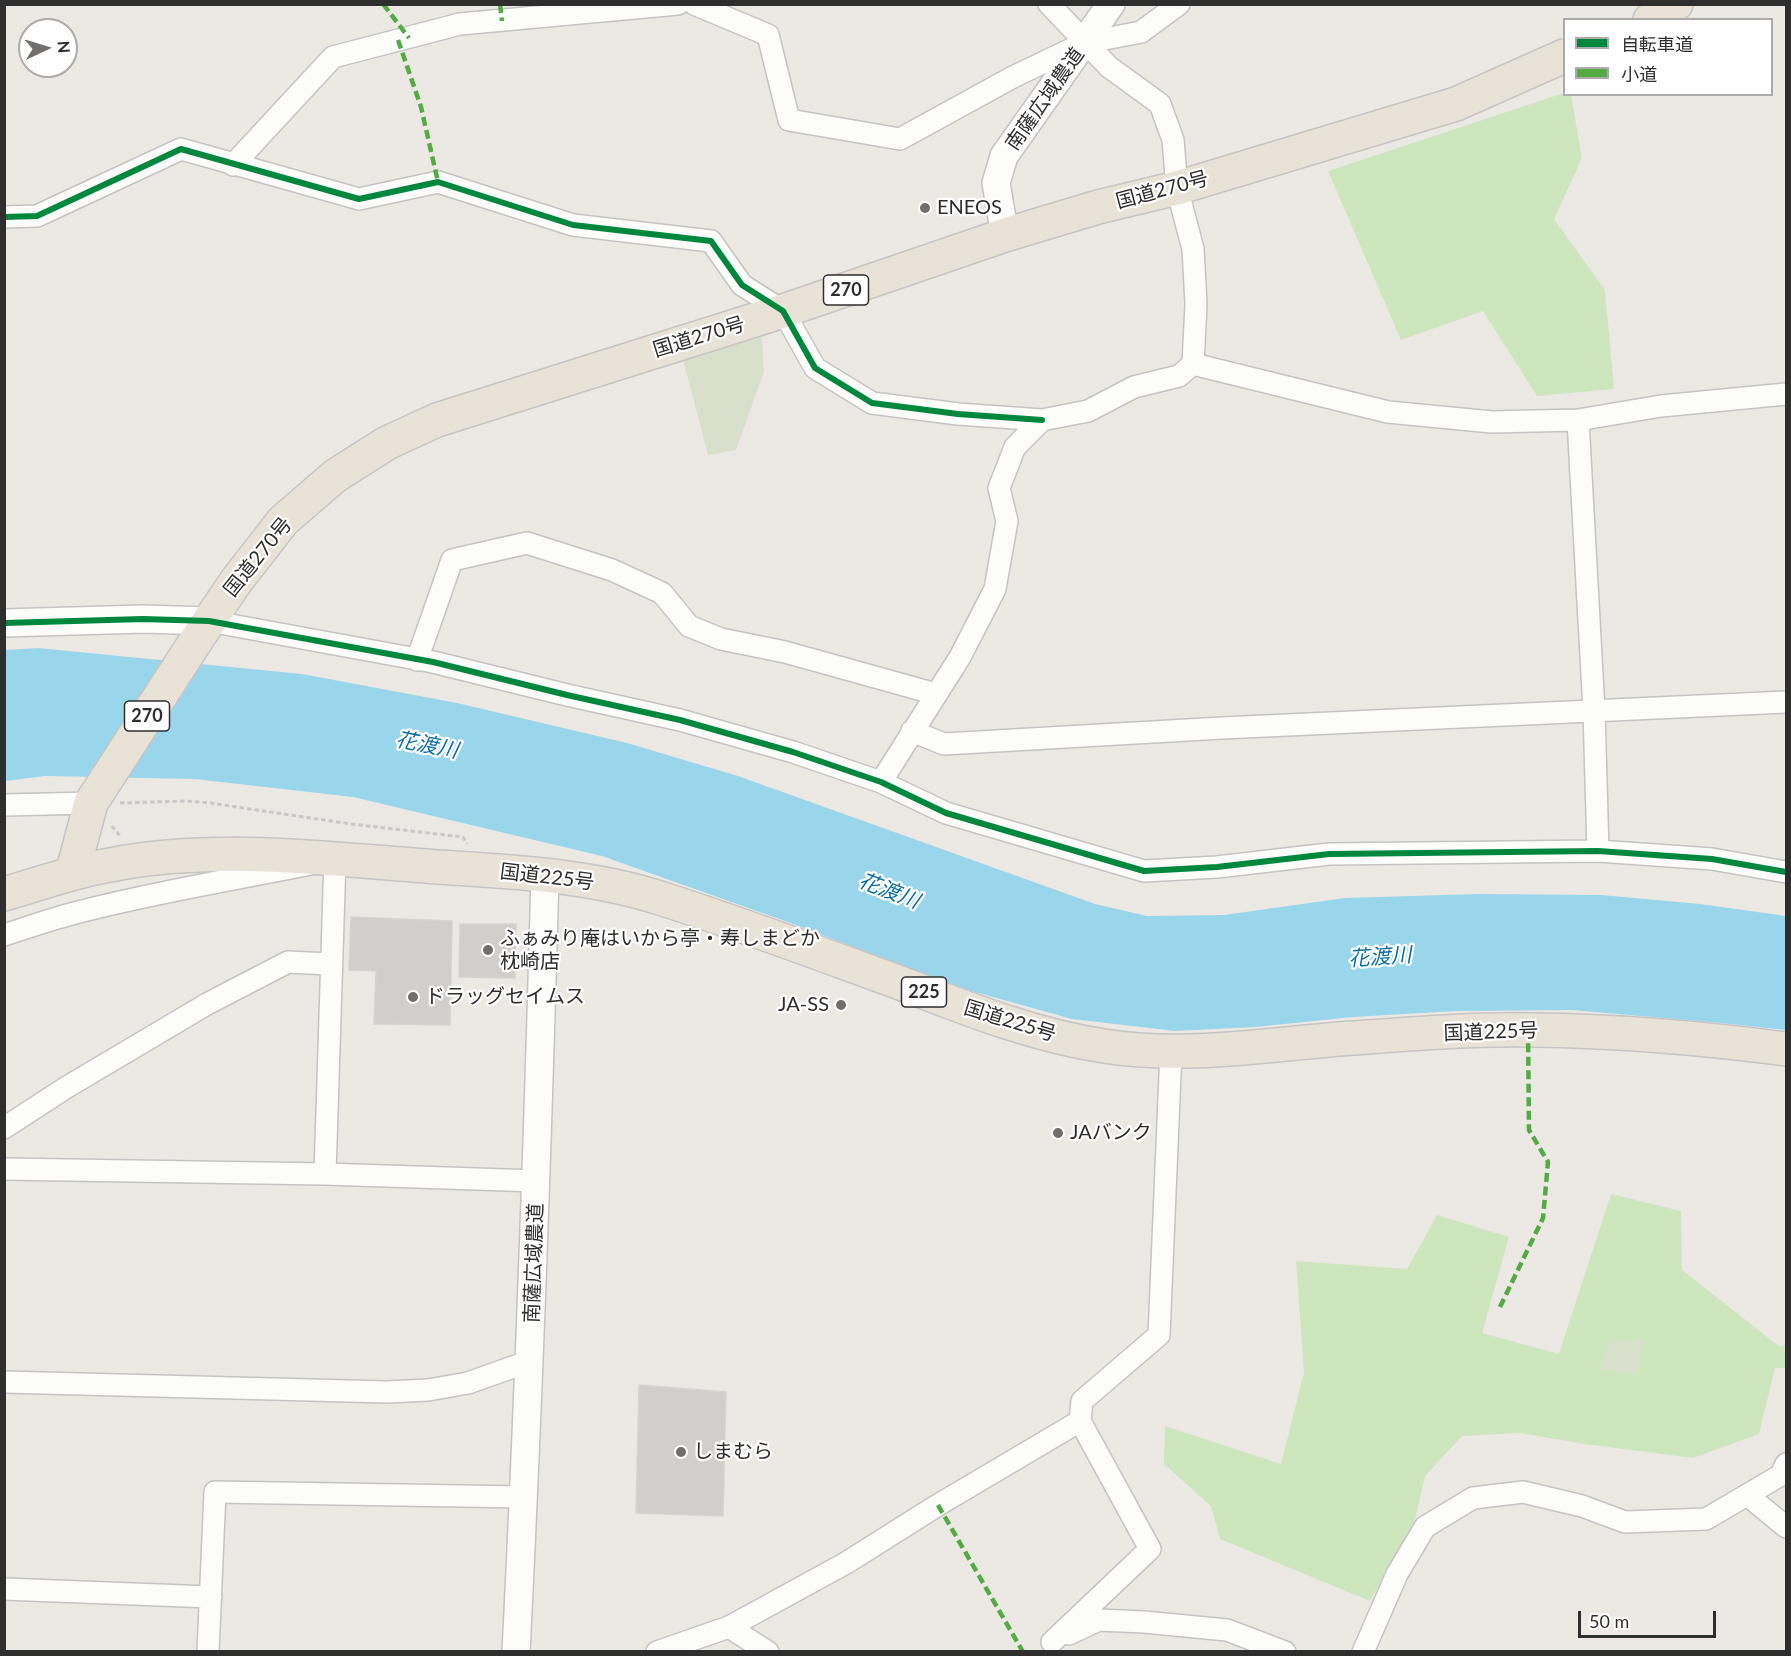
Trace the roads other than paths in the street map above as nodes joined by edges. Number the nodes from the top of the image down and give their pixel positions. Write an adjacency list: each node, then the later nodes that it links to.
1 (678, 4): 10 (street)
2 (694, 4): 8 (street)
3 (1049, 4): 8 (street)
4 (1112, 4): 8 (street, 南薩広域農道)
5 (1179, 4): 8 (street)
6 (1676, 4): 7 (highway)
7 (1653, 18)
8 (1084, 43): 11 (street); 13 (street, 南薩広域農道)
9 (1563, 56): 11 (highway, 国道270号 / 270)
10 (232, 165): 12 (street); 14 (street)
11 (1177, 188): 13 (highway, 国道270号 / 270); 15 (street)
12 (4, 217)
13 (1005, 235): 14 (highway, 国道270号 / 270)
14 (783, 311): 17 (street); 20 (highway, 国道270号 / 270)
15 (1193, 364): 17 (street); 18 (street)
16 (1786, 394): 18 (street)
17 (1042, 420): 22 (street)
18 (1578, 420): 24 (street)
19 (4, 623): 20 (street)
20 (204, 628): 21 (street); 27 (highway, 国道270号 / 270)
21 (417, 660): 22 (street); 26 (street)
22 (936, 694): 25 (street)
23 (1786, 702): 24 (street)
24 (1594, 711): 25 (street); 29 (street)
25 (912, 731): 26 (street)
26 (881, 782): 29 (street)
27 (98, 801): 28 (street); 32 (highway, 国道270号 / 270)
28 (4, 805)
29 (1598, 851): 31 (street)
30 (335, 859): 32 (highway, 国道225号 / 225); 33 (highway, 国道225号 / 225); 35 (street); 36 (street)
31 (1786, 872)
32 (72, 874): 34 (highway, 国道225号 / 225)
33 (545, 874): 38 (highway, 国道225号 / 225); 42 (street, 南薩広域農道)
34 (4, 894)
35 (4, 935)
36 (330, 964): 39 (street); 41 (street)
37 (1786, 1049): 38 (highway, 国道225号 / 225)
38 (1171, 1051): 45 (street)
39 (4, 1128)
40 (4, 1169): 41 (street)
41 (325, 1174): 42 (street)
42 (537, 1181): 43 (street, 南薩広域農道)
43 (530, 1361): 44 (street); 48 (street, 南薩広域農道)
44 (4, 1382)
45 (1080, 1421): 52 (street); 53 (street)
46 (1786, 1464): 47 (street)
47 (1747, 1495): 49 (street); 59 (street)
48 (524, 1497): 51 (street); 55 (street, 南薩広域農道)
49 (1786, 1527)
50 (4, 1589): 51 (street)
51 (211, 1597): 54 (street)
52 (729, 1626): 56 (street); 57 (street)
53 (1046, 1647): 58 (street)
54 (208, 1652)
55 (516, 1652)
56 (657, 1652)
57 (768, 1652)
58 (1285, 1652)
59 (1363, 1652)

